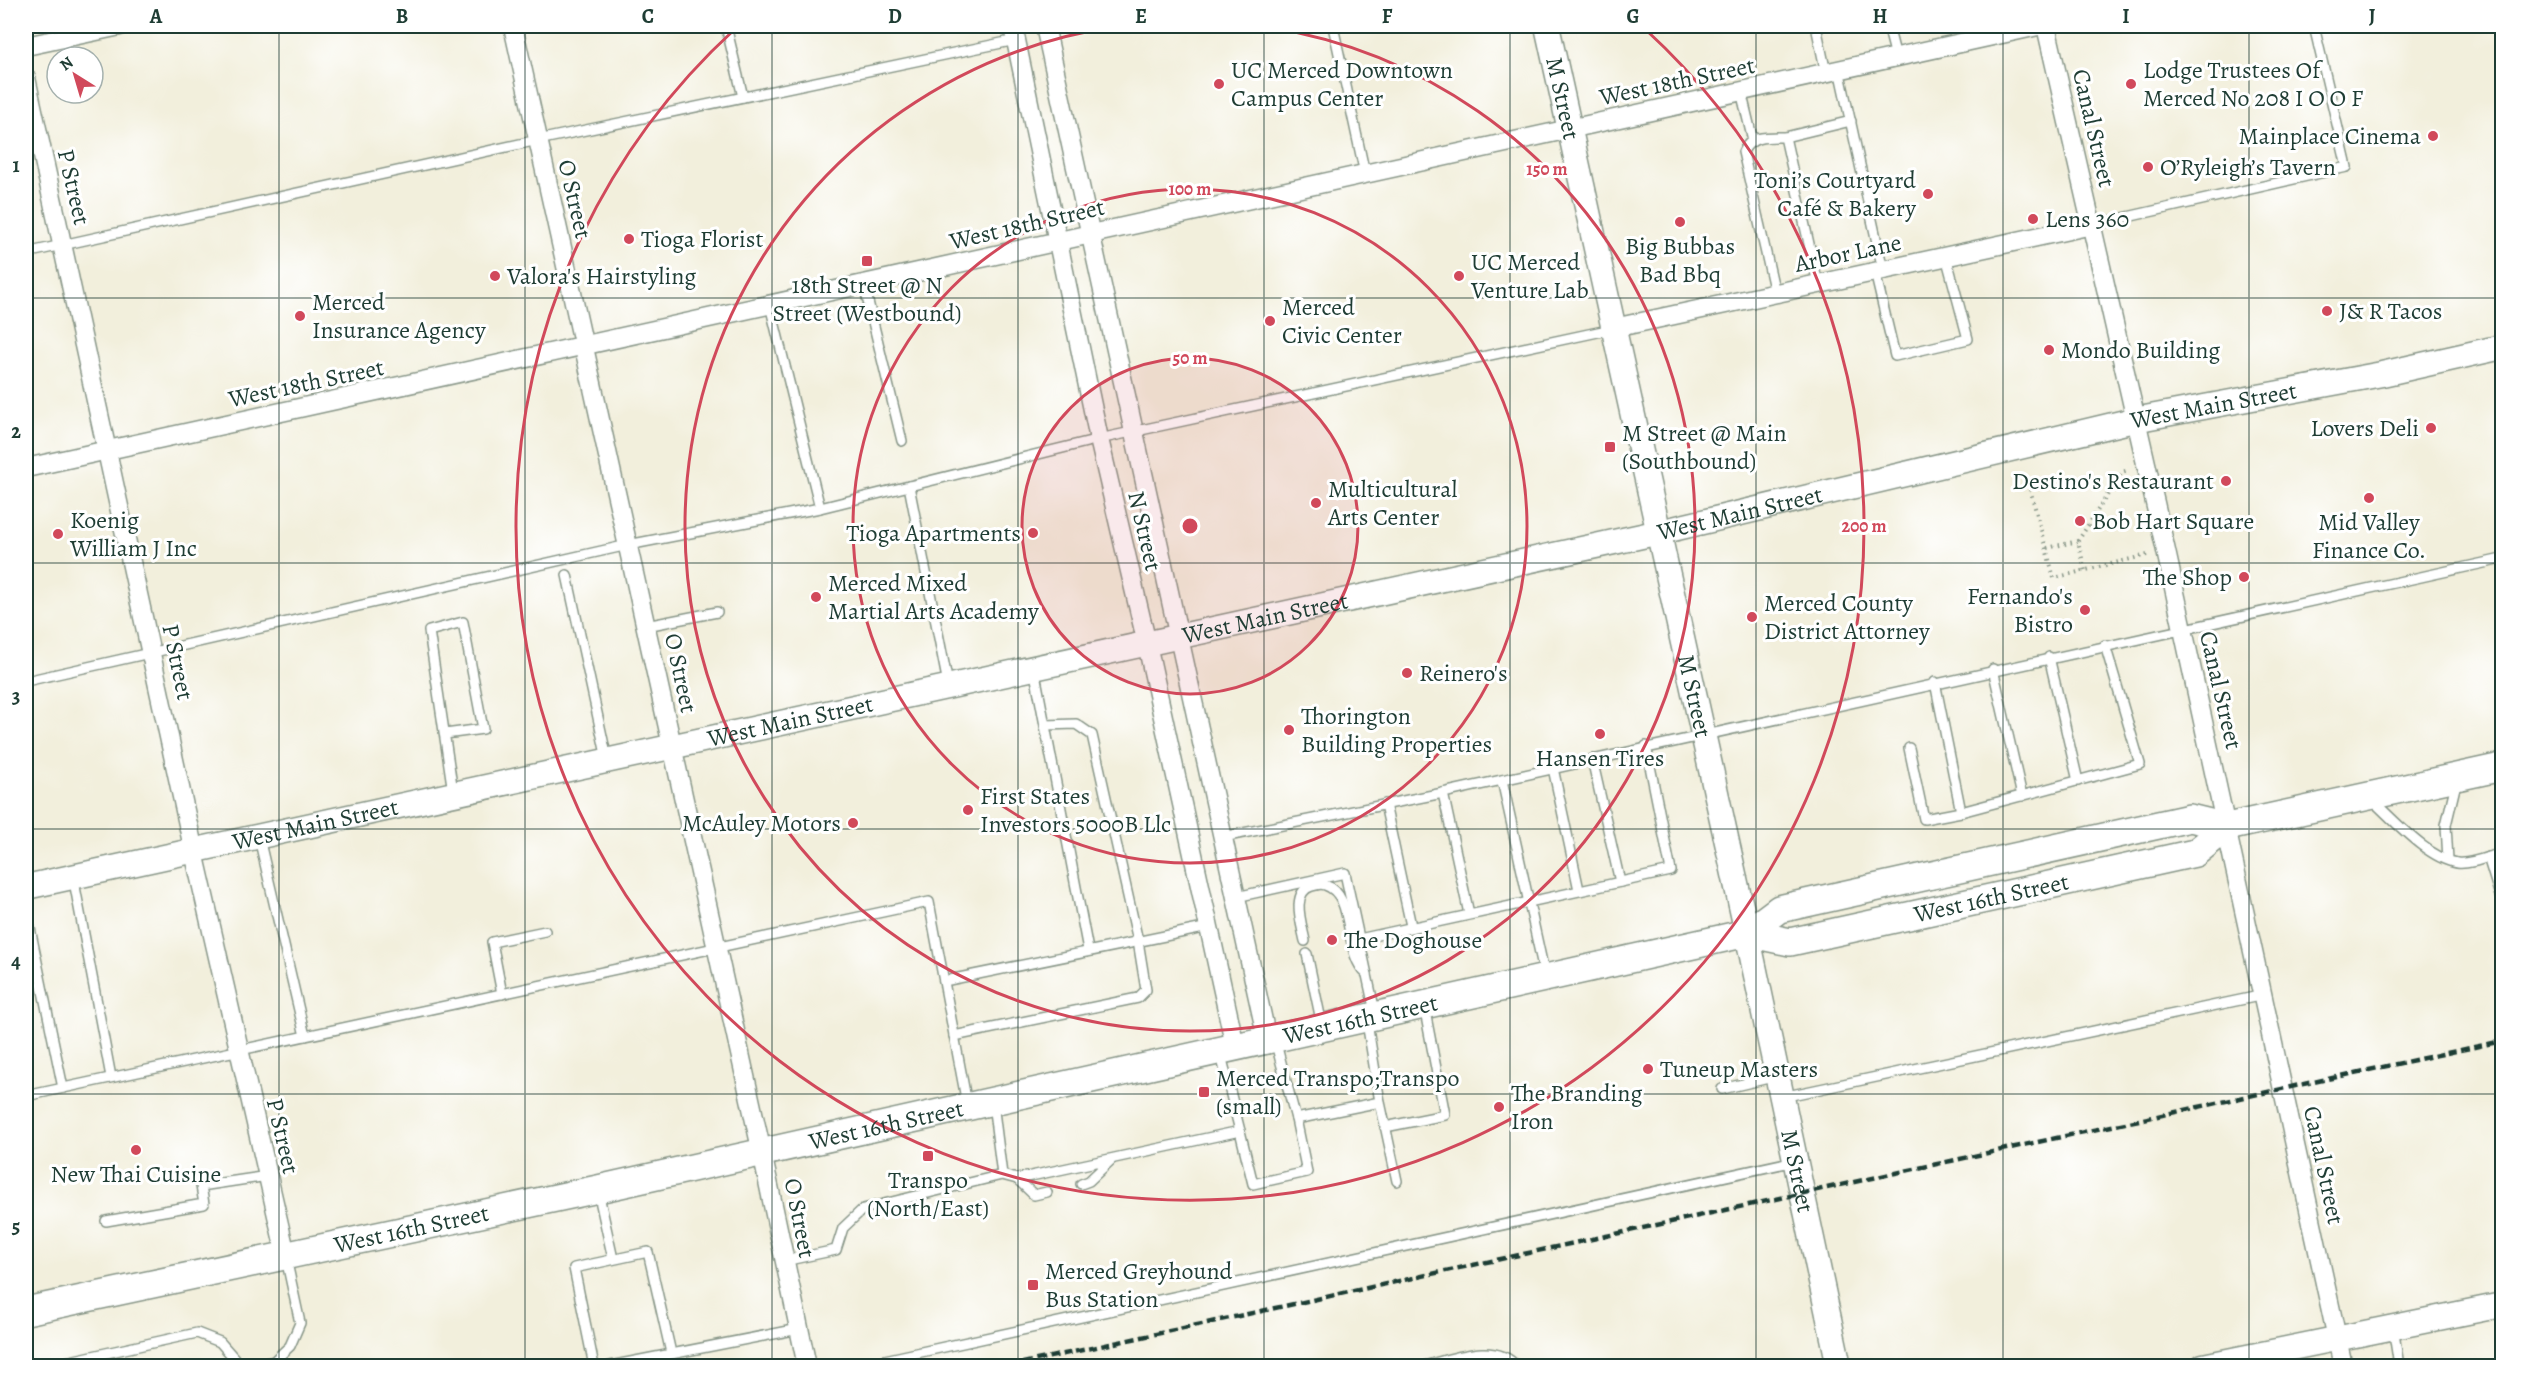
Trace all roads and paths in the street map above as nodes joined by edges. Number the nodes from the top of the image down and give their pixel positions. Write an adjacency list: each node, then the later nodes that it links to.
1 (120, 26): 13 (street)
2 (513, 26): 22 (street, O Street)
3 (726, 26): 18 (lane)
4 (1045, 26): 26 (street, N Street)
5 (1333, 26): 24 (lane)
6 (1547, 26): 20 (street, M Street)
7 (1816, 26): 15 (lane)
8 (1888, 26): 14 (lane)
9 (2038, 26): 14 (street, West 18th Street)
10 (2046, 26): 25 (street, Canal Street)
11 (2314, 26): 25 (lane)
12 (1015, 33): 18 (lane); 27 (street, N Street)
13 (26, 46)
14 (1896, 57): 15 (street, West 18th Street)
15 (1833, 71): 17 (street, West 18th Street); 19 (lane)
16 (26, 78): 28 (street, P Street)
17 (1741, 91): 20 (street, West 18th Street); 23 (lane)
18 (742, 97): 22 (lane)
19 (1851, 121): 21 (lane); 31 (lane)
20 (1570, 129): 24 (street, West 18th Street); 36 (street, M Street)
21 (1785, 136): 23 (lane); 32 (lane)
22 (538, 140): 28 (lane); 37 (street, O Street)
23 (1753, 141): 34 (lane)
24 (1365, 174): 26 (street, West 18th Street)
25 (2092, 225): 30 (street, Arbor Lane); 39 (street, Canal Street)
26 (1090, 235): 27 (street, West 18th Street); 40 (street, N Street)
27 (1058, 242): 33 (street, West 18th Street); 41 (street, N Street)
28 (63, 245): 29 (lane); 43 (street, P Street)
29 (26, 254)
30 (1946, 256): 31 (street, Arbor Lane); 31 (lane)
31 (1879, 271): 32 (street, Arbor Lane)
32 (1818, 284): 34 (street, Arbor Lane)
33 (864, 285): 35 (street, West 18th Street); 42 (lane)
34 (1775, 293): 36 (street, Arbor Lane)
35 (770, 305): 37 (street, West 18th Street); 48 (lane)
36 (1614, 328): 40 (lane); 49 (street, M Street)
37 (582, 347): 43 (street, West 18th Street); 51 (street, O Street)
38 (2502, 347): 39 (street, West Main Street)
39 (2134, 420): 44 (street, Canal Street); 49 (street, West Main Street)
40 (1135, 433): 41 (lane); 60 (street, N Street)
41 (1099, 440): 47 (lane); 61 (street, N Street)
42 (902, 441)
43 (107, 451): 45 (street, West 18th Street); 63 (street, P Street)
44 (2145, 465): 50 (path); 53 (street, Canal Street)
45 (26, 468)
46 (2027, 478): 52 (path)
47 (909, 486): 48 (lane); 69 (lane)
48 (820, 508): 51 (lane)
49 (1660, 532): 60 (street, West Main Street); 72 (street, M Street)
50 (2078, 542): 52 (path); 55 (path)
51 (628, 545): 58 (street, O Street); 63 (lane)
52 (2048, 548): 55 (path)
53 (2166, 551): 55 (path); 59 (street, Canal Street)
54 (2502, 559): 59 (lane)
55 (2085, 571)
56 (567, 575): 77 (lane)
57 (717, 612): 58 (lane)
58 (646, 626): 74 (street, O Street)
59 (2182, 628): 62 (lane); 89 (street, Canal Street)
60 (1179, 636): 61 (street, West Main Street); 91 (street, N Street)
61 (1147, 644): 65 (street, West Main Street); 106 (street, N Street)
62 (2105, 645): 64 (lane); 82 (lane)
63 (151, 652): 67 (lane); 92 (street, P Street)
64 (2049, 657): 66 (lane); 82 (lane)
65 (1034, 668): 69 (street, West Main Street); 70 (lane)
66 (1993, 669): 68 (lane); 85 (lane)
67 (26, 681)
68 (1935, 682): 72 (lane); 88 (lane)
69 (949, 687): 74 (street, West Main Street)
70 (1045, 724): 110 (lane); 113 (lane)
71 (445, 734): 71 (lane); 84 (lane)
72 (1703, 734): 73 (lane); 108 (street, M Street)
73 (1646, 746): 76 (lane); 97 (lane)
74 (673, 747): 77 (street, West Main Street); 112 (street, O Street)
75 (1909, 748): 88 (lane)
76 (1592, 759): 79 (lane); 97 (lane)
77 (608, 762): 84 (street, West Main Street)
78 (2502, 767): 80 (main road, West 16th Street)
79 (1553, 768): 81 (lane); 99 (lane)
80 (2458, 777): 86 (main road, West 16th Street); 95 (lane)
81 (1502, 780): 83 (lane); 101 (lane)
82 (2078, 781): 85 (lane)
83 (1443, 793): 87 (lane); 104 (lane)
84 (454, 795): 90 (street, West Main Street)
85 (2022, 795): 88 (lane)
86 (2368, 796): 89 (main road, West 16th Street); 95 (lane)
87 (1384, 804): 91 (lane); 105 (lane)
88 (1961, 812)
89 (2227, 827): 108 (main road, West 16th Street); 119 (street, Canal Street)
90 (259, 837): 92 (street, West Main Street); 123 (lane)
91 (1223, 837): 100 (street, N Street)
92 (194, 852): 96 (street, West Main Street); 127 (street, P Street)
93 (2502, 853): 94 (lane)
94 (2488, 857): 95 (lane); 102 (lane)
95 (2448, 860)
96 (73, 876): 98 (street, West Main Street); 128 (lane)
97 (1620, 882): 99 (lane)
98 (26, 887)
99 (1579, 890): 101 (lane)
100 (1236, 897): 109 (lane); 125 (street, N Street)
101 (1527, 901): 104 (lane); 116 (lane)
102 (2502, 902)
103 (26, 909): 130 (lane)
104 (1469, 914): 105 (lane)
105 (1411, 926): 109 (lane)
106 (1209, 927): 110 (lane); 126 (street, N Street)
107 (545, 931): 118 (lane)
108 (1748, 933): 116 (main road, West 16th Street); 129 (street, M Street)
109 (1359, 939): 115 (lane)
110 (1138, 940): 113 (lane); 124 (lane)
111 (1305, 941): 115 (lane)
112 (717, 948): 117 (lane); 118 (lane); 138 (street, O Street)
113 (1088, 950): 117 (lane)
114 (1307, 954): 122 (lane)
115 (1367, 974): 121 (lane)
116 (1545, 977): 120 (main road, West 16th Street)
117 (944, 981): 124 (lane)
118 (502, 994): 123 (lane)
119 (2264, 995): 129 (lane); 156 (street, Canal Street)
120 (1424, 1004): 121 (main road, West 16th Street); 136 (lane)
121 (1371, 1016): 122 (main road, West 16th Street); 133 (lane)
122 (1322, 1026): 125 (main road, West 16th Street)
123 (305, 1036): 127 (lane)
124 (954, 1036): 134 (lane)
125 (1270, 1038): 126 (main road, West 16th Street); 135 (lane)
126 (1227, 1048): 134 (main road, West 16th Street); 137 (lane)
127 (239, 1050): 128 (lane); 142 (street, P Street)
128 (111, 1077): 130 (lane)
129 (1780, 1087): 131 (lane); 140 (street, M Street)
130 (63, 1088): 132 (lane)
131 (1722, 1089)
132 (26, 1096)
133 (1380, 1102): 135 (lane); 136 (lane)
134 (980, 1104): 138 (main road, West 16th Street); 141 (lane)
135 (1296, 1119): 137 (lane)
136 (1385, 1126): 144 (lane)
137 (1240, 1131): 139 (lane)
138 (762, 1153): 146 (main road, West 16th Street); 151 (street, O Street)
139 (1112, 1159): 143 (lane); 145 (lane)
140 (1795, 1161): 164 (lane); 167 (street, M Street)
141 (1002, 1175): 143 (lane); 151 (lane)
142 (268, 1176): 148 (lane); 149 (street, P Street)
143 (1017, 1179): 147 (lane)
144 (1397, 1181)
145 (1081, 1184)
146 (598, 1189): 149 (main road, West 16th Street); 150 (lane)
147 (1047, 1192)
148 (106, 1221)
149 (286, 1255): 153 (main road, West 16th Street); 160 (lane)
150 (613, 1259): 157 (lane); 161 (lane)
151 (784, 1261): 155 (street, O Street)
152 (2502, 1305): 154 (street)
153 (26, 1311)
154 (2393, 1327): 156 (street); 170 (lane)
155 (799, 1329): 157 (lane); 163 (street, O Street)
156 (2337, 1338): 168 (street); 169 (street, Canal Street)
157 (671, 1353): 162 (lane)
158 (47, 1366): 159 (lane)
159 (241, 1366)
160 (252, 1366)
161 (594, 1366)
162 (610, 1366)
163 (807, 1366)
164 (857, 1366)
165 (1423, 1366): 166 (lane)
166 (1516, 1366)
167 (1839, 1366)
168 (2204, 1366)
169 (2343, 1366)
170 (2399, 1366)

